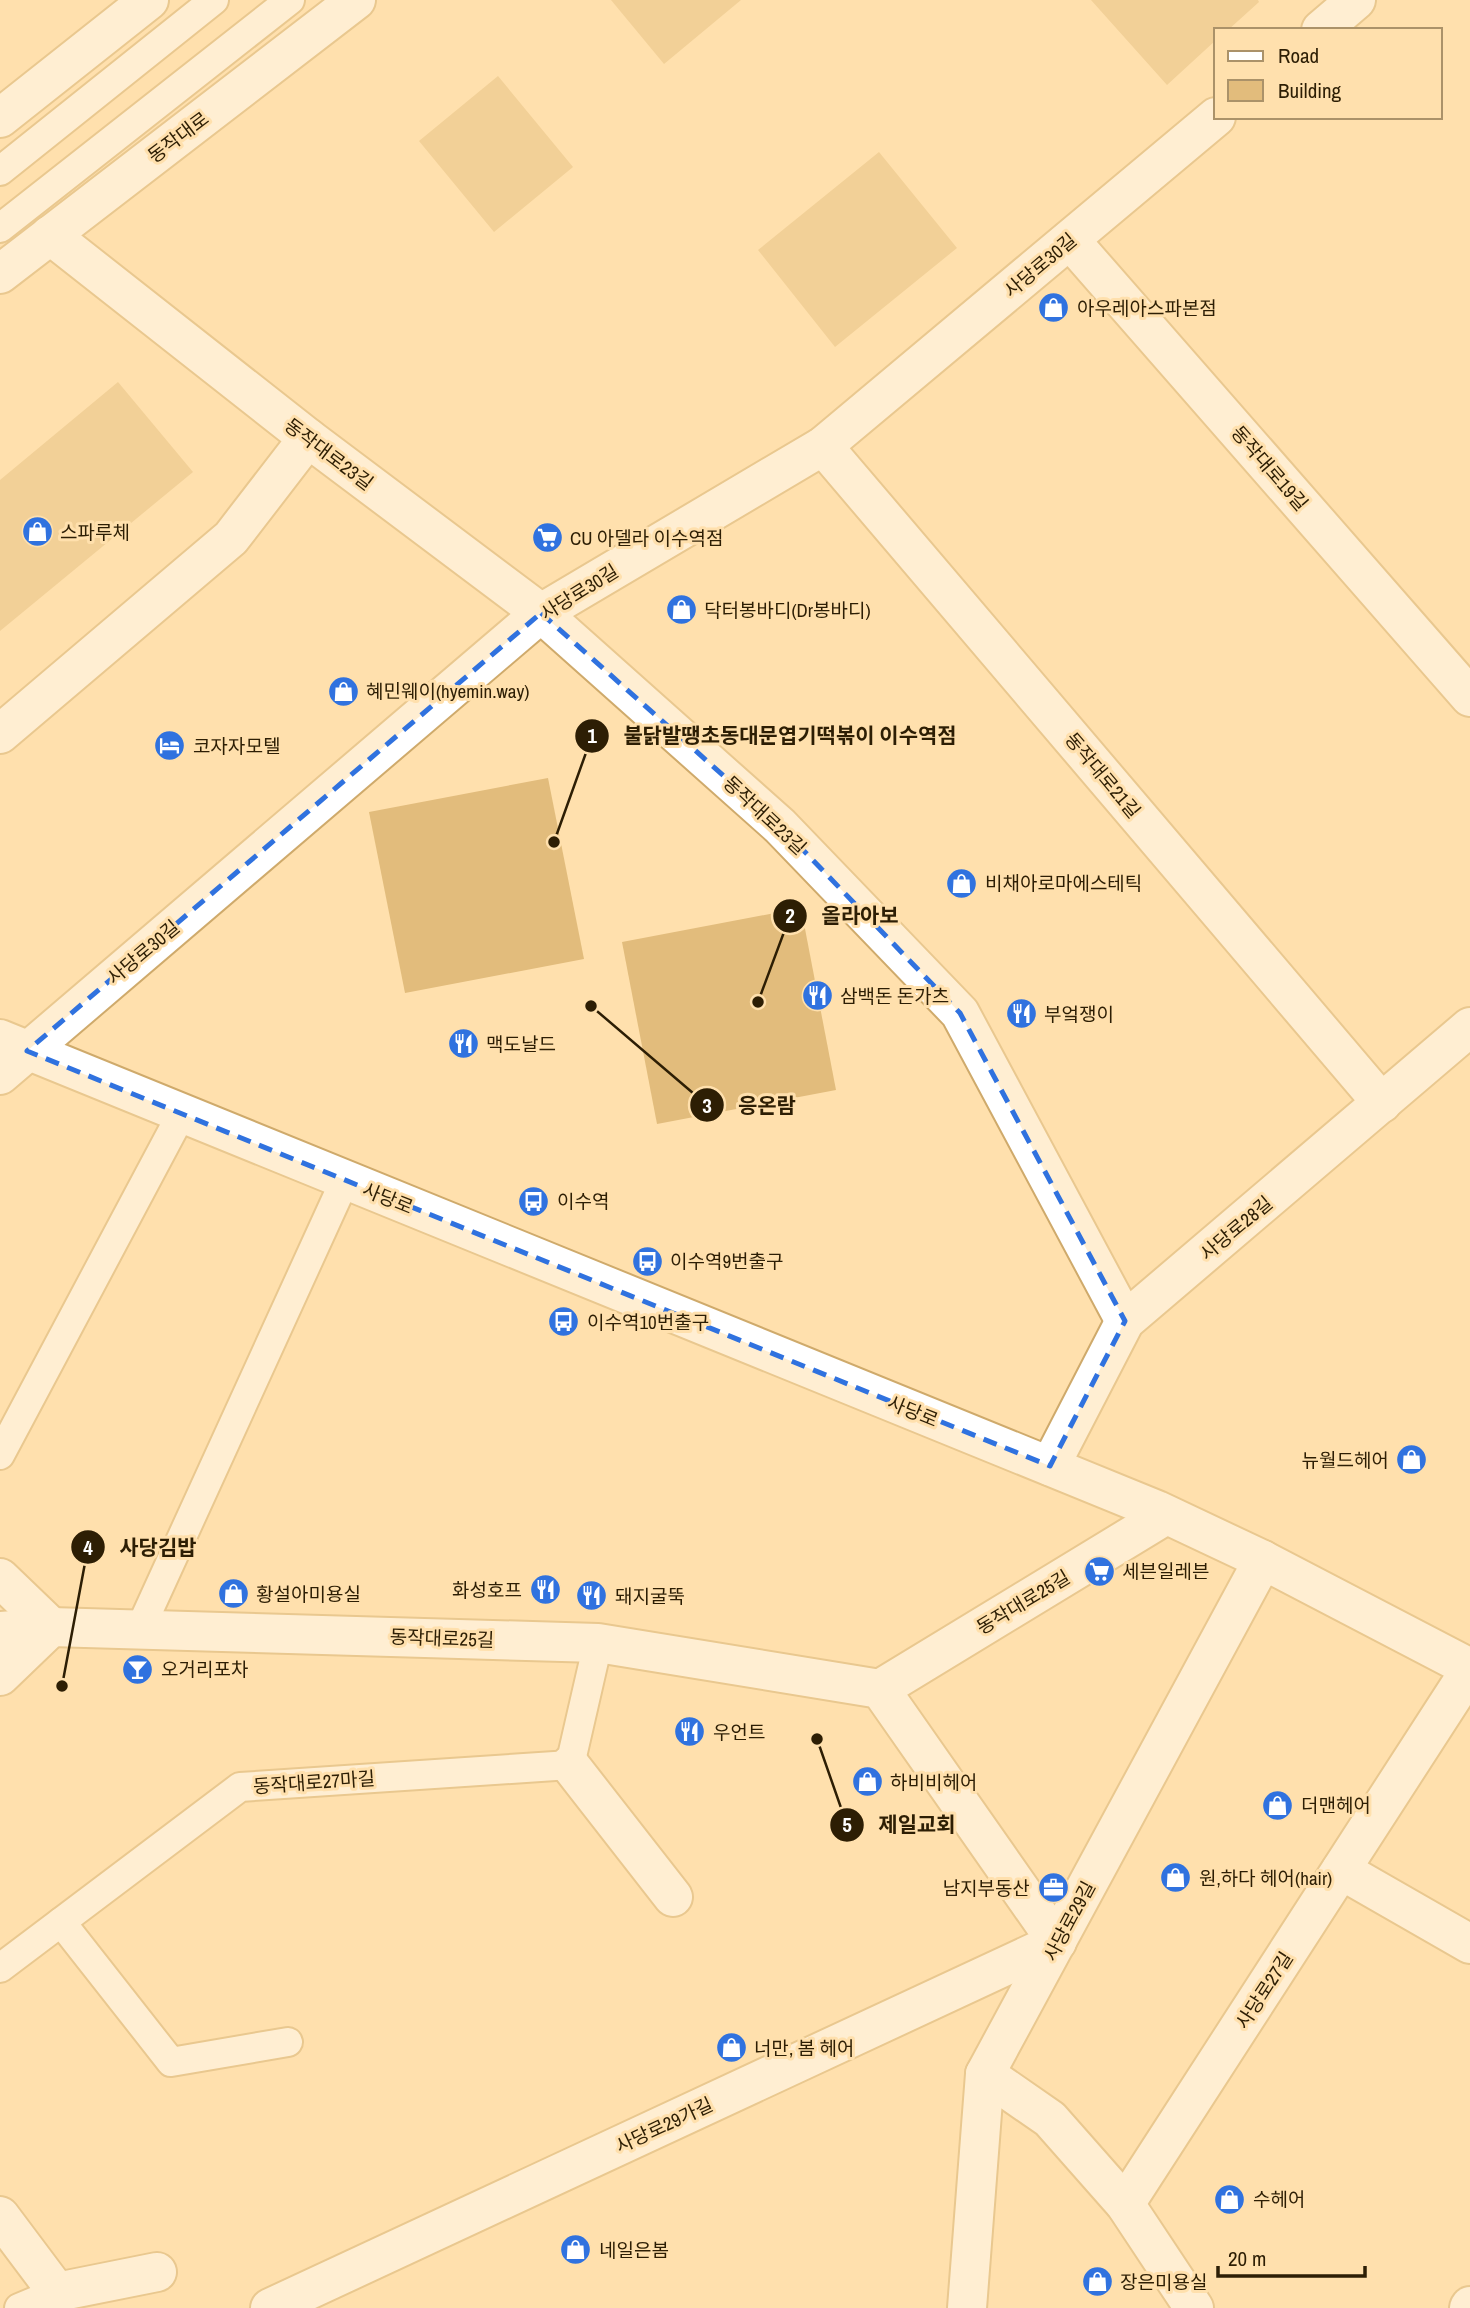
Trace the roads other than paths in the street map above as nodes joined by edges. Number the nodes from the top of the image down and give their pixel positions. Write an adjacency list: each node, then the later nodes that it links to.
1 (149, 0): 7 (street)
2 (214, 0): 9 (lane)
3 (290, 0): 10 (lane)
4 (356, 0): 11 (street, 동작대로)
5 (1356, 0): 6 (street)
6 (1323, 28)
7 (0, 118)
8 (1214, 119): 12 (street, 사당로30길)
9 (0, 171)
10 (0, 228)
11 (50, 235): 13 (street, 동작대로); 14 (street, 동작대로23길)
12 (1070, 240): 15 (street, 사당로30길); 17 (street, 동작대로19길)
13 (0, 274)
14 (308, 438): 16 (street, 동작대로23길); 18 (street)
15 (823, 446): 16 (street, 사당로30길); 21 (street, 동작대로21길)
16 (541, 613): 20 (street, 사당로30길); 24 (street, 동작대로23길)
17 (1468, 691)
18 (0, 734)
19 (1470, 1027): 21 (street, 사당로28길)
20 (9, 1055): 22 (street, 사당로)
21 (1382, 1104): 24 (street, 사당로28길)
22 (182, 1114): 23 (street, 사당로); 25 (lane)
23 (345, 1180): 26 (street, 사당로); 31 (lane, 사당로)
24 (1125, 1321): 26 (street, 사당로28길)
25 (0, 1455)
26 (1049, 1466): 27 (street, 사당로)
27 (1166, 1514): 28 (street, 사당로); 36 (street, 동작대로25길)
28 (1263, 1560): 34 (street, 사당로); 41 (street, 사당로29길)
29 (0, 1578): 30 (street)
30 (51, 1627): 31 (street, 동작대로25길); 32 (street, 동작대로25길); 35 (street)
31 (141, 1629): 33 (street, 동작대로25길)
32 (0, 1631)
33 (598, 1643): 36 (street, 동작대로25길); 37 (lane)
34 (1470, 1669): 38 (street, 사당로27길)
35 (0, 1676)
36 (880, 1689): 41 (street)
37 (570, 1766): 39 (street); 40 (lane, 동작대로27마길)
38 (1341, 1870): 42 (street); 46 (street, 사당로27길)
39 (673, 1897)
40 (61, 1922): 43 (lane, 동작대로27마길); 44 (lane)
41 (1057, 1942): 45 (street, 사당로29길); 51 (street, 사당로29가길)
42 (1470, 1944)
43 (0, 1968)
44 (288, 2042)
45 (985, 2074): 46 (street); 52 (street, 사당로29길)
46 (1125, 2204): 53 (street)
47 (0, 2216): 49 (street)
48 (157, 2272): 49 (street)
49 (57, 2292): 50 (lane)
50 (19, 2308)
51 (270, 2308)
52 (967, 2308)
53 (1194, 2308)

